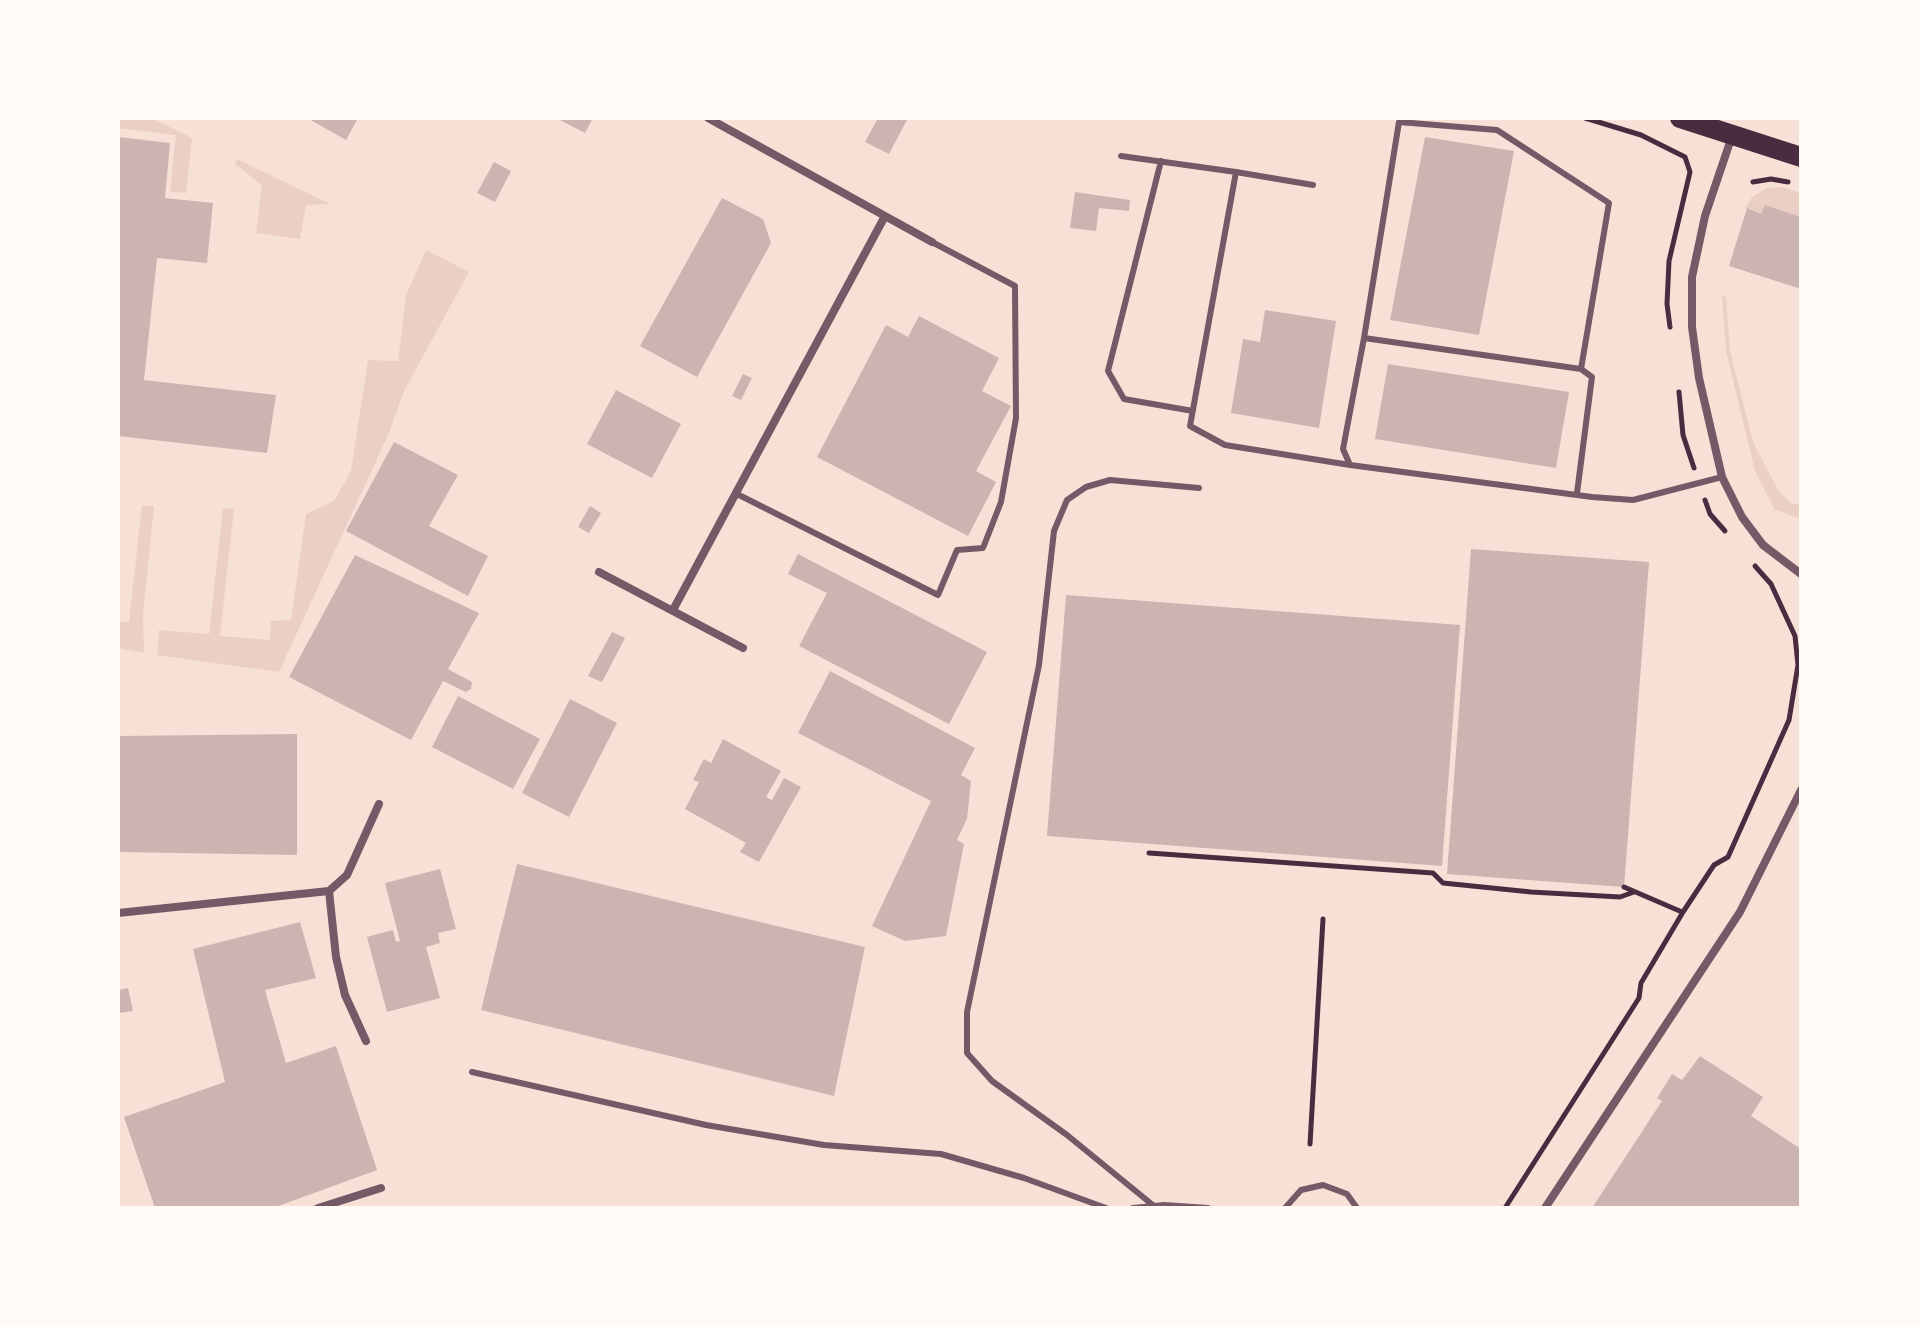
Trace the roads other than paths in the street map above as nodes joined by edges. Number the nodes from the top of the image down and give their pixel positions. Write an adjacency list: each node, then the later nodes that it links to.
1 (708, 118): 9 (street)
2 (1680, 118): 3 (main road)
3 (1733, 135): 5 (main road); 15 (street)
4 (1121, 156): 6 (lane)
5 (1801, 157)
6 (1161, 161): 7 (lane); 13 (lane)
7 (1236, 172): 8 (lane); 13 (lane)
8 (1313, 185)
9 (885, 216): 10 (street); 17 (street)
10 (932, 242): 17 (lane)
11 (1364, 338): 12 (lane); 12 (lane); 14 (lane)
12 (1581, 369): 18 (lane)
13 (1193, 411): 14 (lane)
14 (1350, 465): 18 (lane)
15 (1722, 477): 18 (lane); 20 (street)
16 (1199, 488): 30 (lane)
17 (735, 493): 21 (street)
18 (1577, 493)
19 (599, 572): 21 (street)
20 (1801, 574)
21 (673, 610): 22 (street)
22 (743, 648)
23 (1801, 790): 37 (street)
24 (379, 804): 25 (street)
25 (329, 891): 26 (street); 27 (street)
26 (118, 913)
27 (366, 1041)
28 (472, 1072): 32 (lane)
29 (381, 1188): 31 (street)
30 (1154, 1206): 33 (lane); 34 (lane)
31 (318, 1208)
32 (1106, 1208)
33 (1133, 1208)
34 (1208, 1208)
35 (1285, 1208): 36 (lane)
36 (1357, 1208)
37 (1545, 1208)

